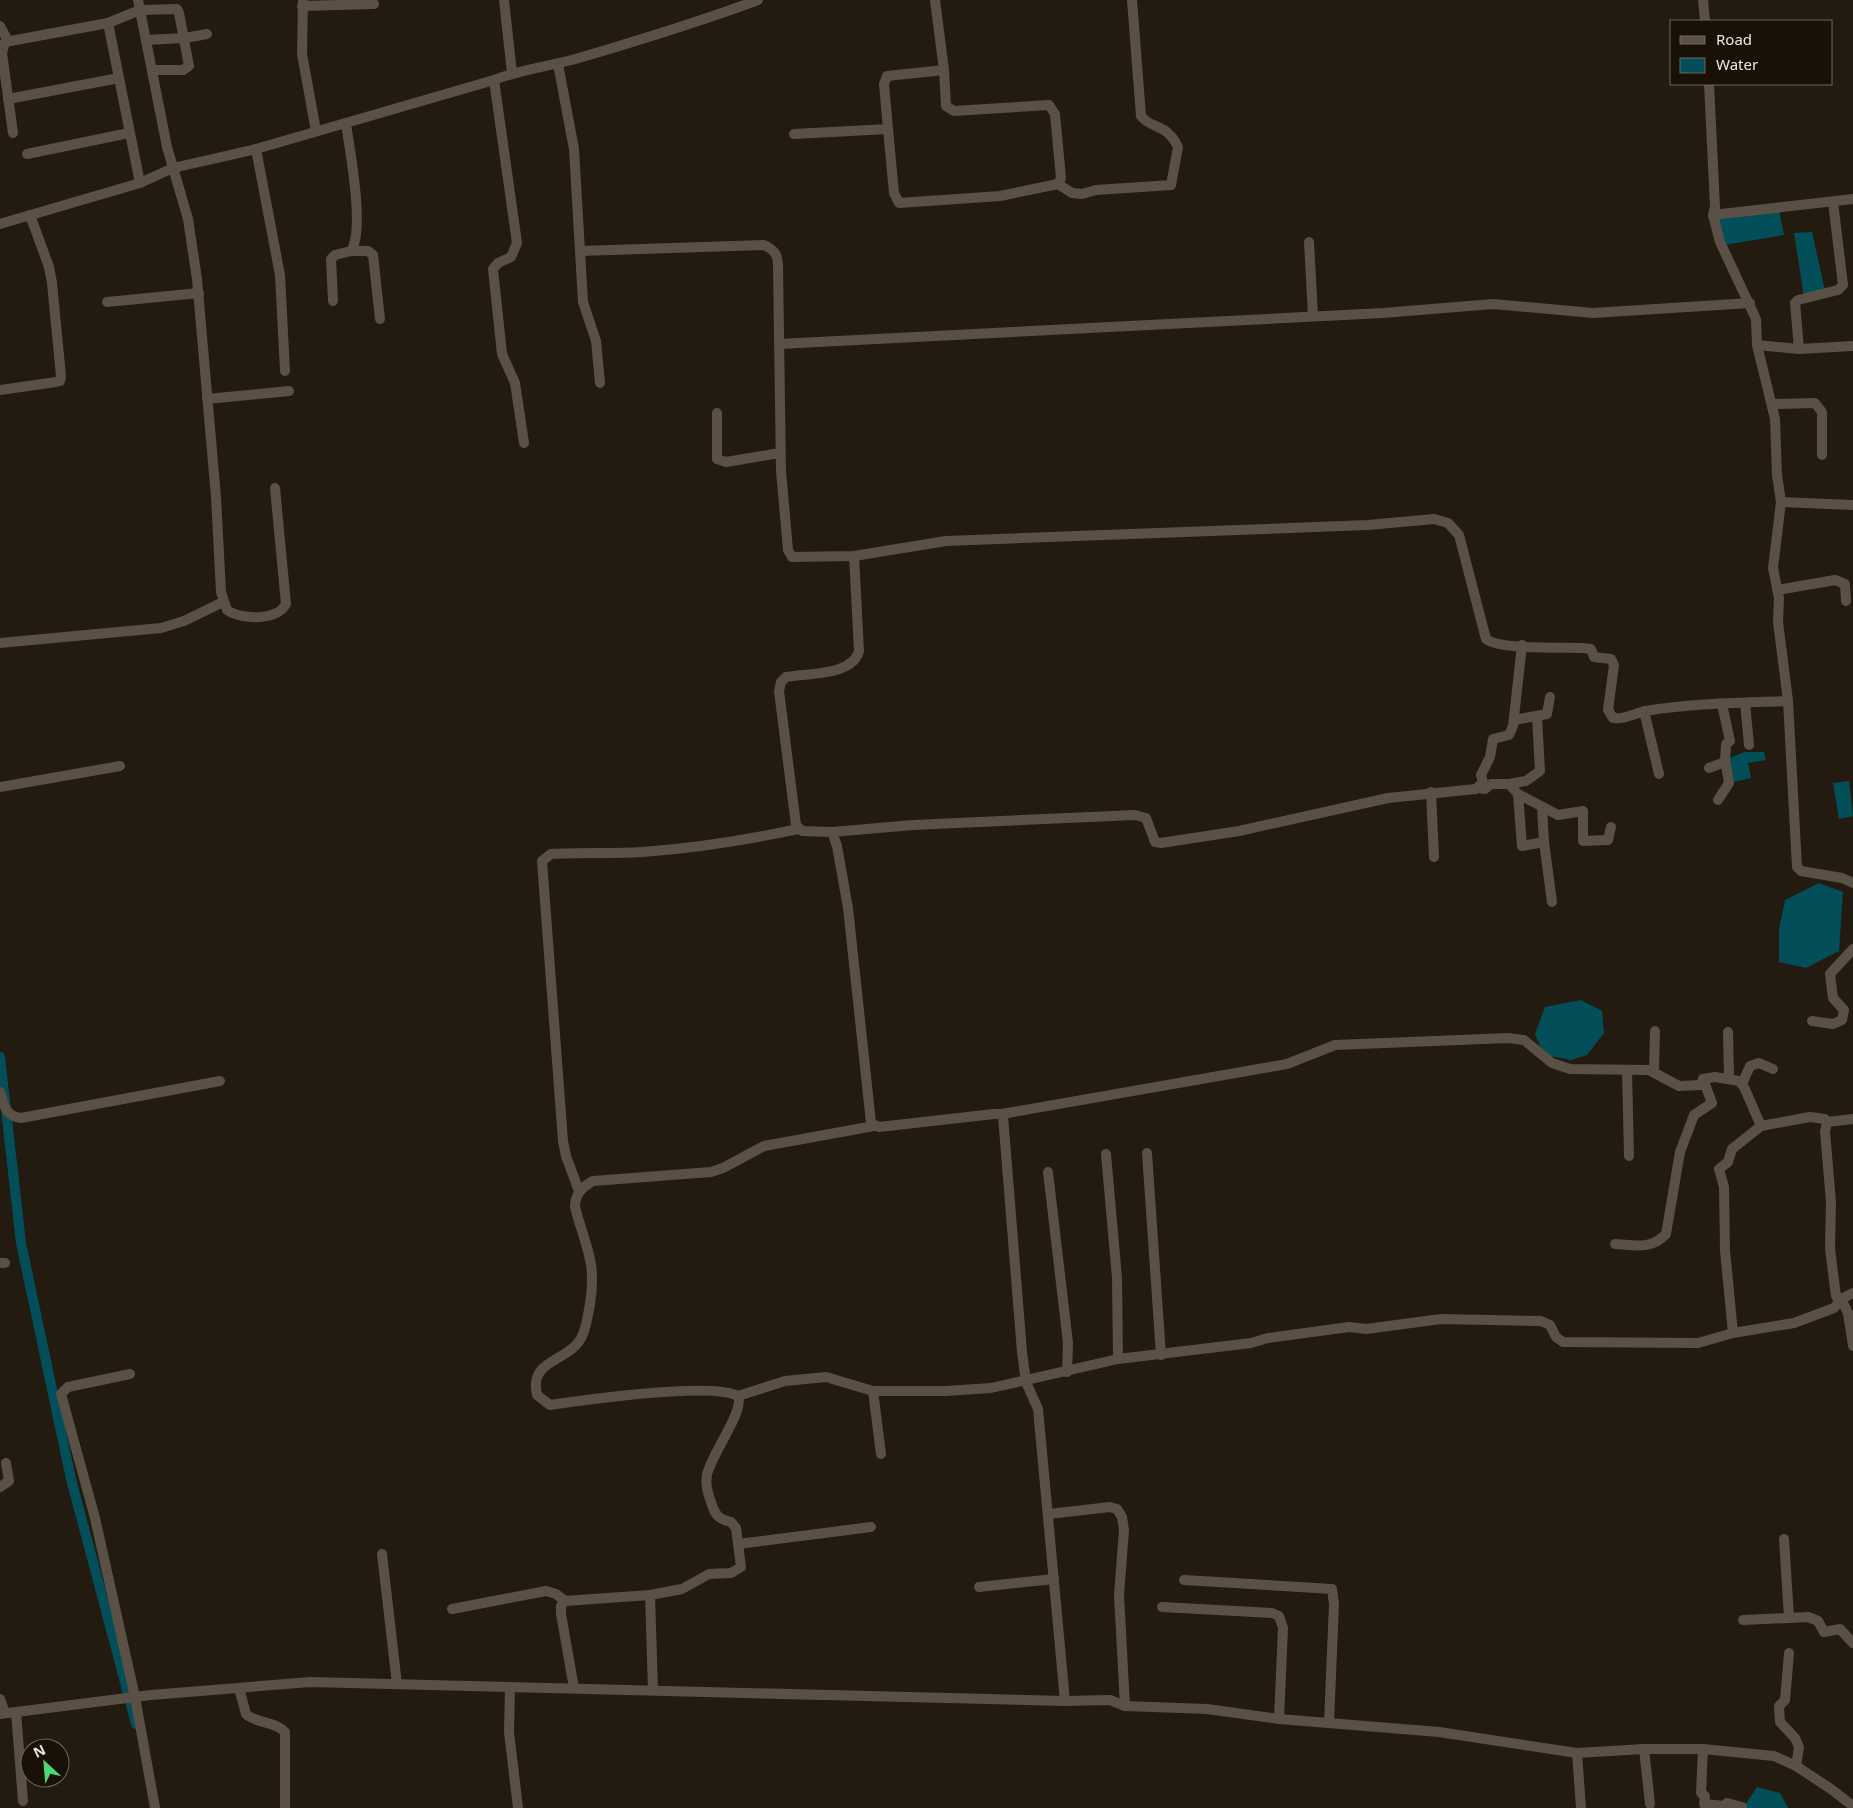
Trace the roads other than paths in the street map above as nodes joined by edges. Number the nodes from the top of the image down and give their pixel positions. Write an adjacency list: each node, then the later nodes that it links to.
1 (504, 0): 19 (street)
2 (758, 0): 16 (street)
3 (935, 0): 18 (street)
4 (1132, 0): 34 (street)
5 (1703, 0): 9 (street)
6 (303, 3): 7 (street); 26 (street)
7 (374, 4)
8 (139, 5): 10 (street); 13 (street); 14 (street)
9 (1705, 20)
10 (108, 23): 15 (street); 20 (street)
11 (0, 26): 15 (street)
12 (207, 34): 13 (street)
13 (185, 38): 14 (street); 17 (street)
14 (146, 40): 17 (street)
15 (8, 41): 23 (street)
16 (558, 64): 19 (street); 42 (street)
17 (153, 70): 32 (street)
18 (944, 70): 25 (street); 34 (street)
19 (512, 72): 21 (street)
20 (118, 78): 23 (street); 28 (street)
21 (494, 80): 24 (street); 60 (street)
22 (1709, 85): 38 (street)
23 (8, 99): 27 (street)
24 (346, 124): 26 (street); 41 (street)
25 (888, 129): 29 (street); 34 (street)
26 (316, 131): 30 (street)
27 (13, 133)
28 (130, 133): 31 (street); 33 (street)
29 (794, 134)
30 (256, 149): 32 (street); 53 (street)
31 (27, 154)
32 (173, 168): 33 (street); 43 (street)
33 (140, 183): 37 (street)
34 (1058, 184)
35 (1853, 199): 36 (street)
36 (1833, 202): 38 (street); 52 (street)
37 (30, 215): 39 (street); 55 (street)
38 (1713, 215): 46 (street)
39 (0, 224)
40 (1309, 242): 47 (street)
41 (352, 251): 44 (street); 48 (street)
42 (580, 251): 49 (street); 54 (street)
43 (198, 293): 45 (street); 57 (street)
44 (332, 300)
45 (107, 302)
46 (1750, 303): 47 (street); 50 (street)
47 (1313, 316): 49 (street)
48 (380, 319)
49 (779, 344): 61 (street)
50 (1757, 345): 52 (street); 58 (street)
51 (1853, 346): 52 (street)
52 (1799, 349)
53 (285, 371)
54 (600, 383)
55 (0, 390)
56 (289, 391): 57 (street)
57 (207, 399): 69 (street)
58 (1773, 404): 62 (street); 64 (street)
59 (717, 413): 61 (street)
60 (524, 444)
61 (780, 453): 66 (street)
62 (1822, 455)
63 (275, 488): 69 (street)
64 (1781, 502): 65 (street); 67 (street)
65 (1853, 505)
66 (854, 556): 71 (street); 92 (street)
67 (1778, 590): 68 (street); 73 (street)
68 (1846, 601)
69 (223, 602): 70 (street)
70 (0, 643)
71 (1522, 645): 76 (street); 78 (street)
72 (1550, 697): 77 (street)
73 (1788, 701): 74 (street); 96 (street)
74 (1745, 703): 75 (street); 79 (street)
75 (1722, 704): 76 (street); 80 (street)
76 (1644, 711): 83 (street)
77 (1536, 717): 78 (street); 84 (street)
78 (1514, 720): 86 (street)
79 (1749, 745)
80 (1725, 759): 82 (street); 89 (street)
81 (120, 766): 85 (street)
82 (1709, 768)
83 (1659, 774)
84 (1509, 784): 86 (street); 88 (street)
85 (0, 787)
86 (1479, 788): 87 (street)
87 (1431, 792): 93 (street); 95 (street)
88 (1518, 794): 90 (street); 94 (street)
89 (1718, 800)
90 (1542, 807): 91 (street); 94 (street)
91 (1611, 827)
92 (798, 828): 93 (street); 119 (street)
93 (832, 832): 113 (street)
94 (1544, 842): 97 (street)
95 (1434, 857)
96 (1853, 883)
97 (1552, 902)
98 (1853, 949): 99 (street)
99 (1812, 1021)
100 (1655, 1031): 104 (street)
101 (1728, 1032): 105 (street)
102 (1773, 1069): 108 (street)
103 (1627, 1070): 104 (street); 110 (street); 117 (street)
104 (1654, 1072): 106 (street)
105 (1729, 1077): 106 (street); 108 (street)
106 (1703, 1079): 120 (street)
107 (220, 1081): 109 (street)
108 (1742, 1084): 114 (street)
109 (0, 1092)
110 (1002, 1114): 113 (street); 129 (street)
111 (1853, 1119): 112 (street)
112 (1828, 1122): 114 (street); 122 (street)
113 (874, 1126): 119 (street)
114 (1761, 1126): 123 (street)
115 (1106, 1154): 126 (street)
116 (1148, 1154): 125 (street)
117 (1629, 1156)
118 (1048, 1172): 127 (street)
119 (579, 1191): 131 (street)
120 (1616, 1244)
121 (1853, 1293): 122 (street)
122 (1841, 1299): 123 (street); 124 (street)
123 (1733, 1333): 125 (street)
124 (1853, 1346)
125 (1161, 1355): 126 (street)
126 (1118, 1359): 127 (street)
127 (1067, 1372): 129 (street)
128 (130, 1374): 156 (street)
129 (1026, 1382): 130 (street); 135 (street)
130 (873, 1391): 131 (street); 132 (street)
131 (738, 1396): 138 (street)
132 (881, 1454)
133 (6, 1463): 134 (street)
134 (0, 1487)
135 (1048, 1514): 140 (street); 159 (street)
136 (871, 1527): 138 (street)
137 (1784, 1539): 147 (street)
138 (738, 1544): 143 (street)
139 (382, 1554): 151 (street)
140 (1054, 1580): 142 (street); 158 (street)
141 (1184, 1580): 163 (street)
142 (979, 1587)
143 (650, 1595): 144 (street); 155 (street)
144 (565, 1601): 146 (street); 154 (street)
145 (1162, 1607): 162 (street)
146 (452, 1609)
147 (1789, 1617): 148 (street); 149 (street)
148 (1743, 1620)
149 (1853, 1643)
150 (1789, 1654): 167 (street)
151 (397, 1684): 152 (street); 153 (street)
152 (510, 1687): 154 (street); 174 (street)
153 (239, 1688): 156 (street); 173 (street)
154 (574, 1688): 155 (street)
155 (652, 1690): 158 (street)
156 (131, 1698): 160 (street); 172 (street)
157 (0, 1699): 161 (street)
158 (1065, 1701): 159 (street)
159 (1124, 1706): 162 (street)
160 (16, 1712): 161 (street); 168 (street)
161 (2, 1713)
162 (1279, 1719): 163 (street)
163 (1329, 1723): 166 (street)
164 (1644, 1749): 165 (street); 166 (street); 169 (street)
165 (1703, 1750): 167 (street); 171 (street)
166 (1577, 1753): 175 (street)
167 (1796, 1766): 170 (street)
168 (23, 1801)
169 (1650, 1804)
170 (1853, 1806)
171 (1742, 1807)
172 (155, 1808)
173 (285, 1808)
174 (518, 1808)
175 (1581, 1808)

